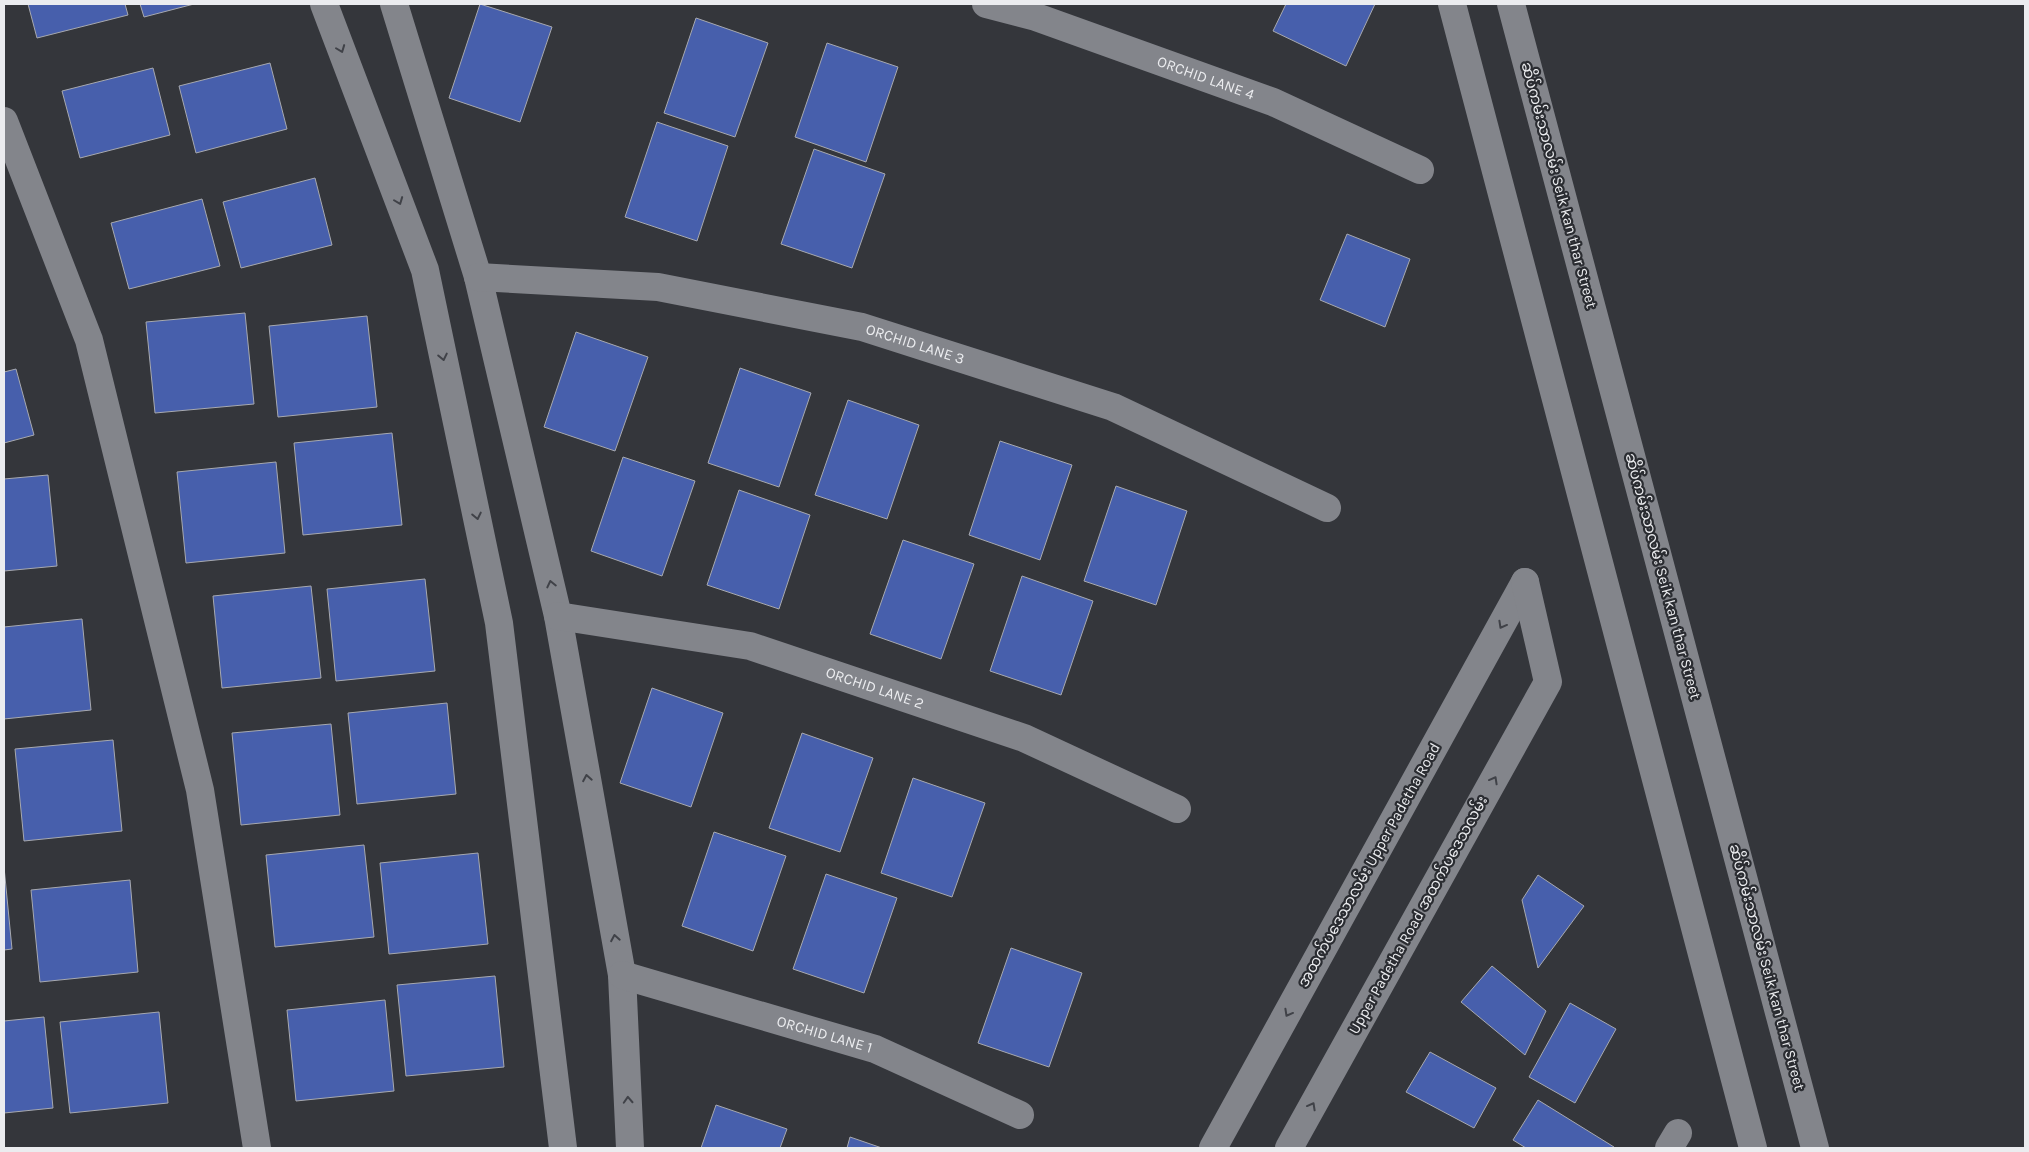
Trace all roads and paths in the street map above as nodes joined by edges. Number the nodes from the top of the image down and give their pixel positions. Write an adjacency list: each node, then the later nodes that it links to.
1 (324, 4): 16 (street, one-way to 16)
2 (394, 4): 8 (street)
3 (986, 4): 7 (street, ORCHID LANE 4)
4 (1452, 4): 20 (street)
5 (1511, 4): 21 (street, ဆိပ်ကမ်းသာလမ်း Seik kan thar Street)
6 (4, 121): 15 (street)
7 (1420, 170)
8 (478, 277): 9 (street, ORCHID LANE 3); 11 (street, one-way to 8)
9 (1327, 508)
10 (1525, 582): 18 (street, အထက်ပဒေသာလမ်း Upper Padetha Road, one-way to 18); 19 (street, Upper Padetha Road အထက်ပဒေသလမ်း, one-way to 10)
11 (558, 616): 12 (street, ORCHID LANE 2); 13 (street, one-way to 11)
12 (1177, 809)
13 (622, 975): 14 (street, ORCHID LANE 1); 17 (street, one-way to 13)
14 (1020, 1115)
15 (257, 1148)
16 (563, 1148)
17 (630, 1148)
18 (1214, 1148)
19 (1289, 1148)
20 (1753, 1148)
21 (1815, 1148)

